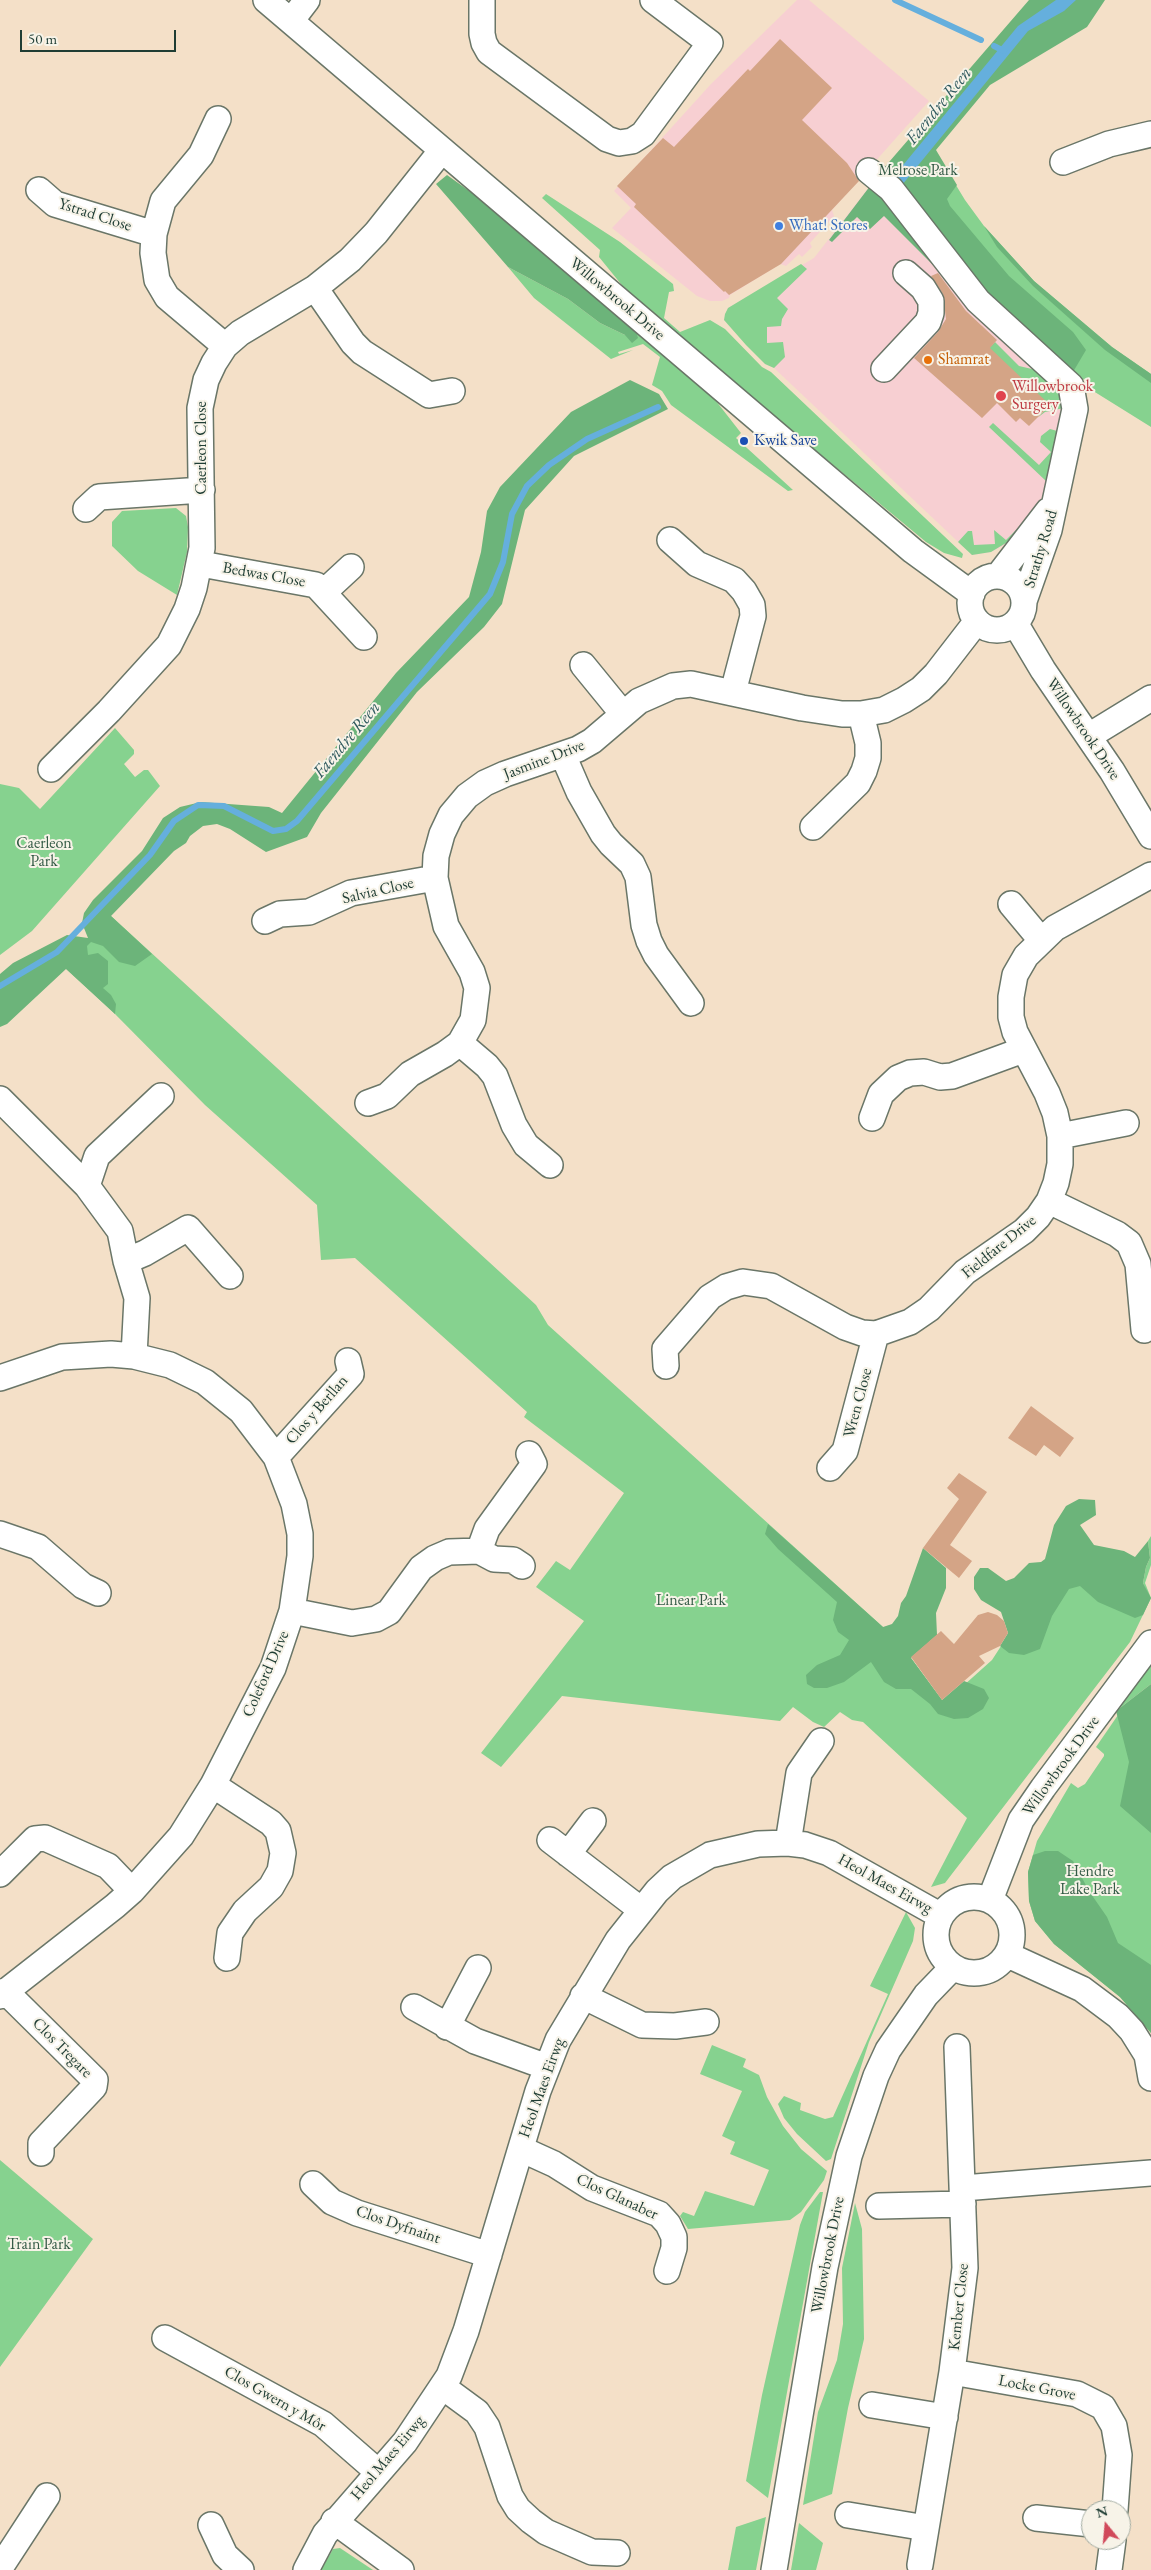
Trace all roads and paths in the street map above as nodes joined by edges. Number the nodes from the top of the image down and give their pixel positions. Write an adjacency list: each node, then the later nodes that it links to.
1 (266, 0): 5 (street, Willowbrook Drive)
2 (307, 0): 5 (street)
3 (482, 0): 4 (street)
4 (654, 0)
5 (290, 21): 8 (street, Willowbrook Drive)
6 (218, 119): 12 (street)
7 (1151, 134): 9 (street)
8 (442, 150): 14 (street, Caerleon Close); 26 (street, Willowbrook Drive)
9 (1063, 162)
10 (869, 171): 19 (street, Strathy Road)
11 (39, 190): 12 (street, Ystrad Close)
12 (154, 234): 15 (street)
13 (906, 273): 16 (street)
14 (315, 288): 15 (street, Caerleon Close); 17 (street)
15 (225, 346): 18 (street, Caerleon Close)
16 (884, 368)
17 (452, 391)
18 (202, 490): 20 (street); 22 (street, Caerleon Close)
19 (1056, 496): 24 (street, Strathy Road); 27 (street, Strathy Road)
20 (86, 509)
21 (670, 540): 31 (street)
22 (200, 564): 25 (street, Bedwas Close); 37 (street, Caerleon Close)
23 (351, 567): 25 (street, Bedwas Close)
24 (998, 576): 26 (street); 27 (street)
25 (324, 592): 29 (street, Bedwas Close)
26 (972, 594): 28 (street)
27 (1020, 612): 28 (street); 35 (street, Willowbrook Drive)
28 (977, 621): 34 (street, Jasmine Drive)
29 (364, 638)
30 (583, 665): 33 (street)
31 (733, 692): 33 (street, Jasmine Drive); 34 (street, Jasmine Drive)
32 (1151, 698): 35 (street)
33 (623, 714): 36 (street, Jasmine Drive)
34 (861, 714): 38 (street)
35 (1089, 736): 39 (street, Willowbrook Drive)
36 (563, 755): 41 (street, Jasmine Drive); 45 (street)
37 (51, 770)
38 (813, 828)
39 (1151, 836)
40 (1151, 875): 44 (street, Fieldfare Drive)
41 (435, 878): 43 (street, Salvia Close); 46 (street, Jasmine Drive)
42 (1011, 904): 44 (street)
43 (265, 921)
44 (1041, 940): 47 (street, Fieldfare Drive)
45 (691, 1003)
46 (460, 1043): 50 (street, Jasmine Drive); 54 (street)
47 (1023, 1050): 51 (street); 53 (street, Fieldfare Drive)
48 (161, 1096): 55 (street)
49 (0, 1100): 55 (street)
50 (368, 1103)
51 (872, 1118)
52 (1126, 1123): 53 (street)
53 (1060, 1136): 56 (street, Fieldfare Drive)
54 (550, 1166)
55 (87, 1186): 57 (street)
56 (1049, 1200): 59 (street); 60 (street, Fieldfare Drive)
57 (126, 1261): 58 (street); 61 (street)
58 (230, 1276)
59 (1144, 1330)
60 (876, 1334): 63 (street); 67 (street, Wren Close)
61 (134, 1356): 64 (street, Coleford Drive); 66 (street, Coleford Drive)
62 (348, 1361): 66 (street, Clos y Berllan)
63 (666, 1366)
64 (0, 1378)
65 (529, 1454): 69 (street)
66 (276, 1457): 72 (street, Coleford Drive)
67 (830, 1468)
68 (0, 1534): 71 (street)
69 (479, 1552): 70 (street); 72 (street)
70 (522, 1566)
71 (98, 1592)
72 (292, 1611): 75 (street, Coleford Drive)
73 (1151, 1643): 80 (street, Willowbrook Drive)
74 (821, 1741): 77 (street)
75 (213, 1785): 79 (street, Coleford Drive); 84 (street)
76 (593, 1821): 81 (street)
77 (788, 1843): 81 (street, Heol Maes Eirwg); 82 (street, Heol Maes Eirwg)
78 (0, 1874): 79 (street)
79 (132, 1891): 87 (street, Coleford Drive)
80 (990, 1900): 82 (street); 83 (street)
81 (640, 1909): 88 (street, Heol Maes Eirwg)
82 (942, 1916): 86 (street)
83 (1008, 1954): 86 (street); 94 (street)
84 (227, 1958)
85 (478, 1968): 91 (street)
86 (953, 1968): 124 (street, Willowbrook Drive)
87 (2, 1994): 96 (street, Clos Tregare)
88 (583, 1996): 90 (street); 93 (street, Heol Maes Eirwg)
89 (414, 2007): 91 (street)
90 (706, 2022)
91 (447, 2027): 93 (street)
92 (957, 2047): 99 (street, Kember Close)
93 (547, 2067): 95 (street, Heol Maes Eirwg)
94 (1151, 2078)
95 (521, 2149): 101 (street, Heol Maes Eirwg); 102 (street, Clos Glanaber)
96 (41, 2153)
97 (1151, 2173): 99 (street)
98 (313, 2184): 101 (street, Clos Dyfnaint)
99 (963, 2196): 100 (street); 104 (street, Kember Close)
100 (879, 2206)
101 (489, 2255): 105 (street, Heol Maes Eirwg)
102 (667, 2271)
103 (165, 2338): 108 (street, Clos Gwern y Môr)
104 (952, 2372): 107 (street, Kember Close); 110 (street, Locke Grove)
105 (443, 2387): 108 (street, Heol Maes Eirwg); 118 (street)
106 (872, 2405): 107 (street)
107 (945, 2417): 116 (street, Kember Close)
108 (378, 2472): 113 (street, Heol Maes Eirwg)
109 (47, 2496): 120 (street)
110 (1116, 2500)
111 (848, 2515): 116 (street)
112 (1036, 2518): 114 (street)
113 (334, 2521): 122 (street, Heol Maes Eirwg); 123 (street)
114 (1081, 2523)
115 (211, 2525): 121 (street)
116 (926, 2528): 119 (street, Kember Close)
117 (1111, 2550): 125 (street)
118 (617, 2553)
119 (920, 2565)
120 (0, 2569)
121 (241, 2570)
122 (306, 2570)
123 (400, 2570)
124 (774, 2570)
125 (1109, 2570)

